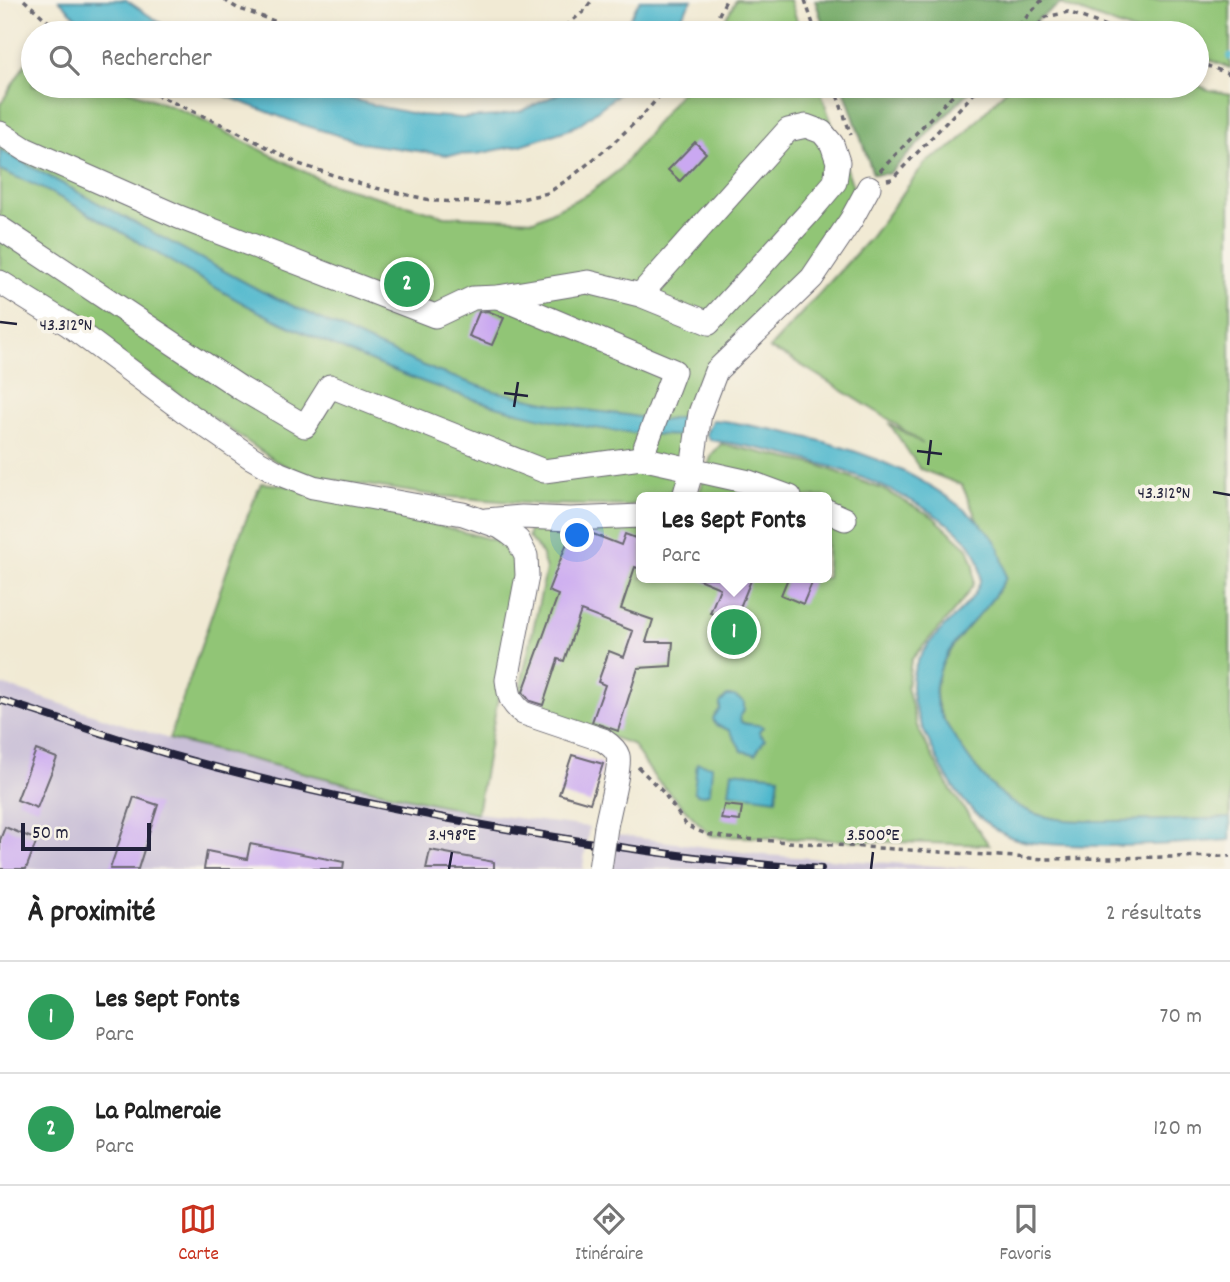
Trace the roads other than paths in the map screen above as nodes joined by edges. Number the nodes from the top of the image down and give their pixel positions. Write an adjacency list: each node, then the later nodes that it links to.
1 (0, 132): 6 (street)
2 (869, 187): 8 (street)
3 (0, 228): 7 (street)
4 (0, 282): 12 (street)
5 (640, 295): 5 (street); 6 (street)
6 (498, 298): 7 (street)
7 (643, 452): 8 (street)
8 (692, 469): 9 (street); 10 (street)
9 (685, 492)
10 (776, 492)
11 (636, 516): 12 (street)
12 (483, 520): 13 (street, bridge)
13 (600, 869)

